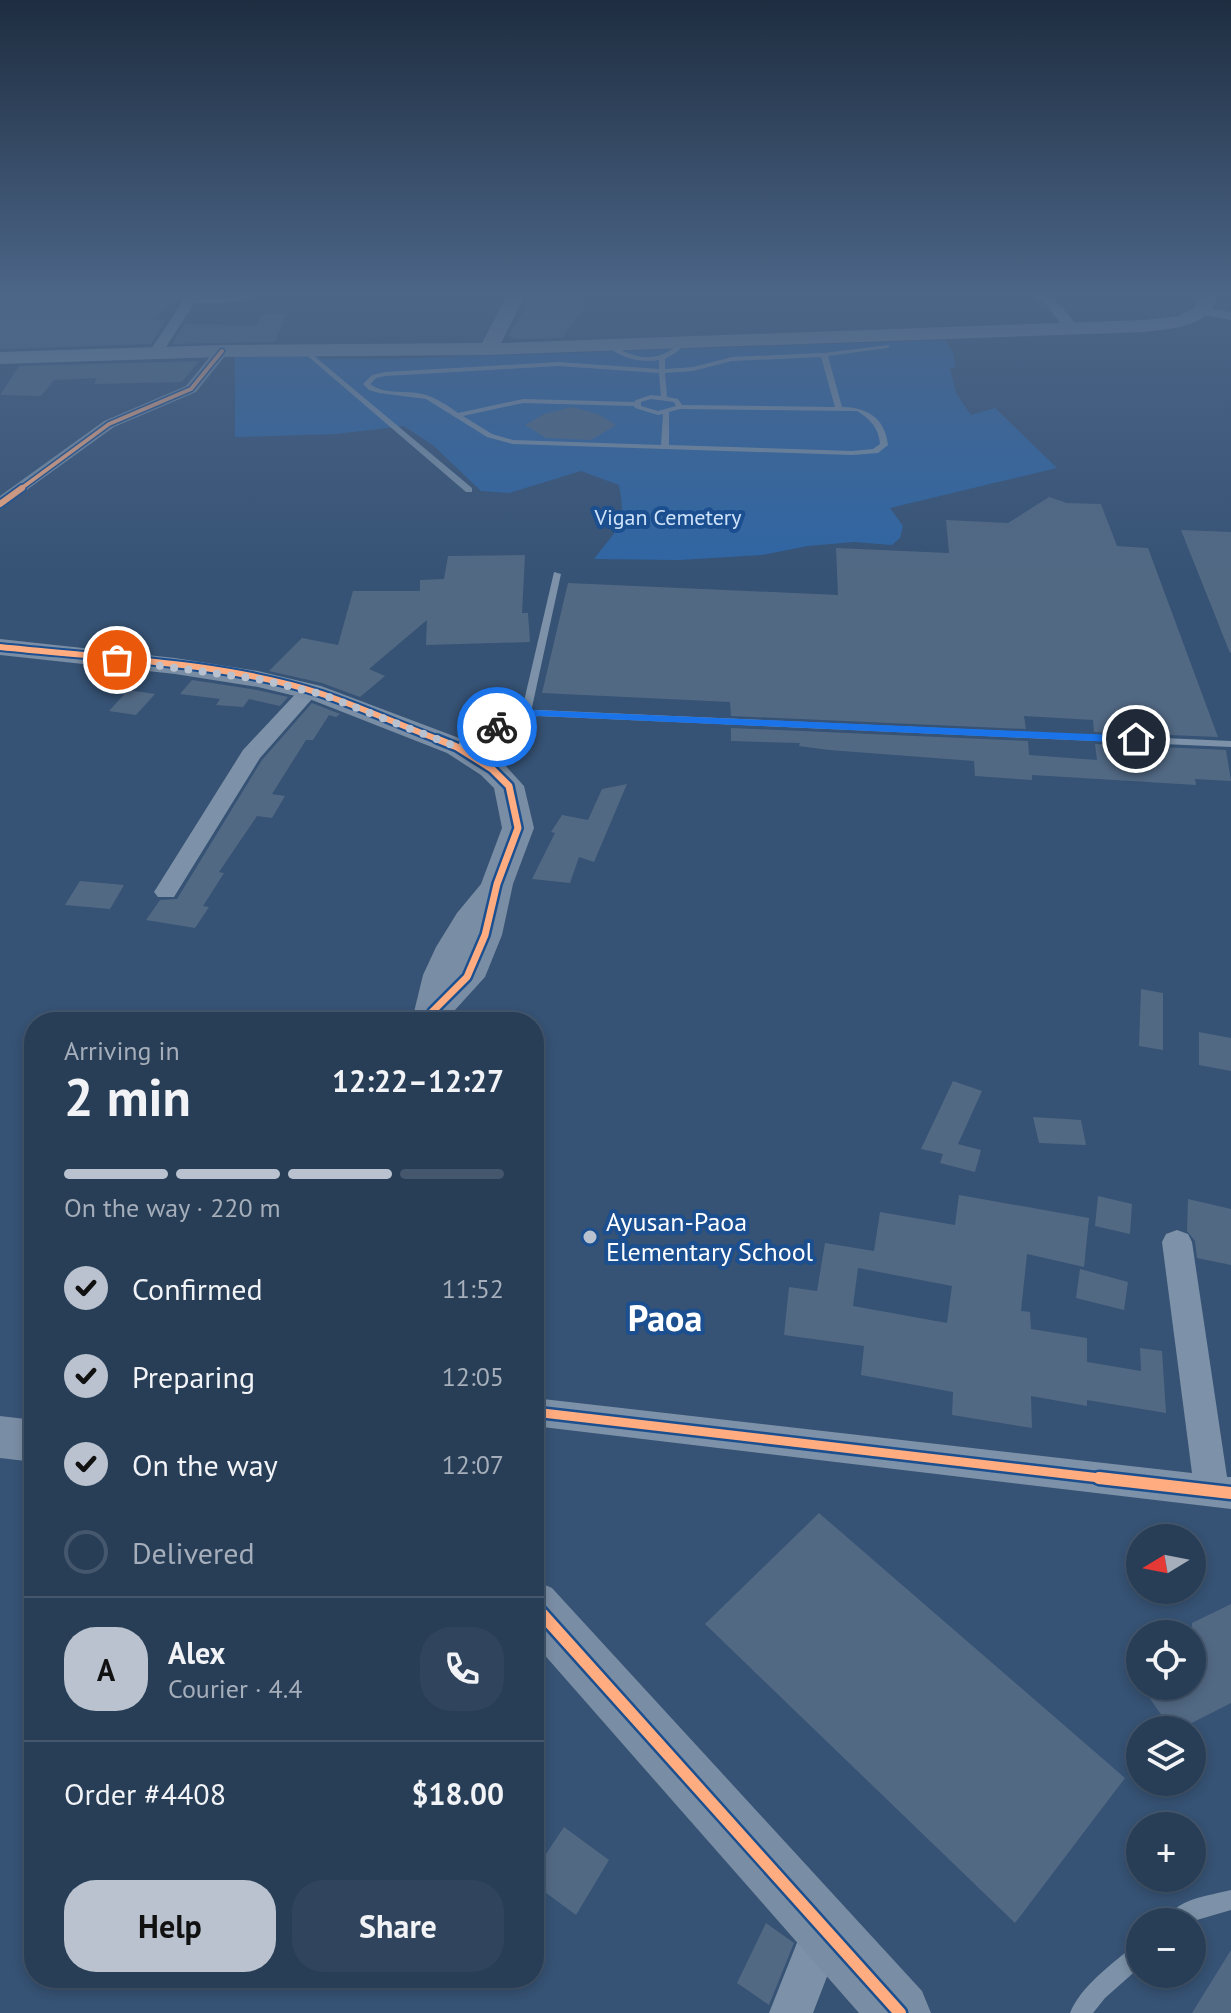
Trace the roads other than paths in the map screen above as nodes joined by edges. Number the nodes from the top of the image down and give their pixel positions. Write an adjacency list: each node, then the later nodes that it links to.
1 (192, 388): 16 (street)
2 (349, 388): 15 (lane)
3 (373, 388): 13 (lane)
4 (650, 388): 8 (lane)
5 (663, 388): 7 (lane)
6 (833, 388): 11 (lane)
7 (664, 396): 8 (lane); 10 (lane)
8 (651, 397): 9 (lane)
9 (637, 404): 12 (lane); 13 (lane)
10 (680, 407): 11 (lane); 12 (lane)
11 (839, 408): 14 (lane)
12 (666, 413): 14 (lane)
13 (457, 415): 14 (lane)
14 (665, 446)
15 (469, 490)
16 (0, 504)
17 (557, 574): 20 (lane)
18 (0, 647): 19 (main road)
19 (309, 691): 22 (main road); 23 (street)
20 (526, 714): 21 (lane); 22 (lane)
21 (1231, 744)
22 (457, 747): 24 (main road)
23 (166, 892)
24 (433, 1012)
25 (1177, 1242): 29 (street)
26 (544, 1413): 29 (street)
27 (0, 1437): 28 (main road)
28 (24, 1440)
29 (1222, 1492)
30 (544, 1616): 33 (main road)
31 (1231, 1900): 32 (lane)
32 (1201, 1908)
33 (823, 1930): 35 (street); 36 (main road)
34 (1126, 1966): 37 (lane)
35 (791, 2013)
36 (900, 2013)
37 (1080, 2013)

